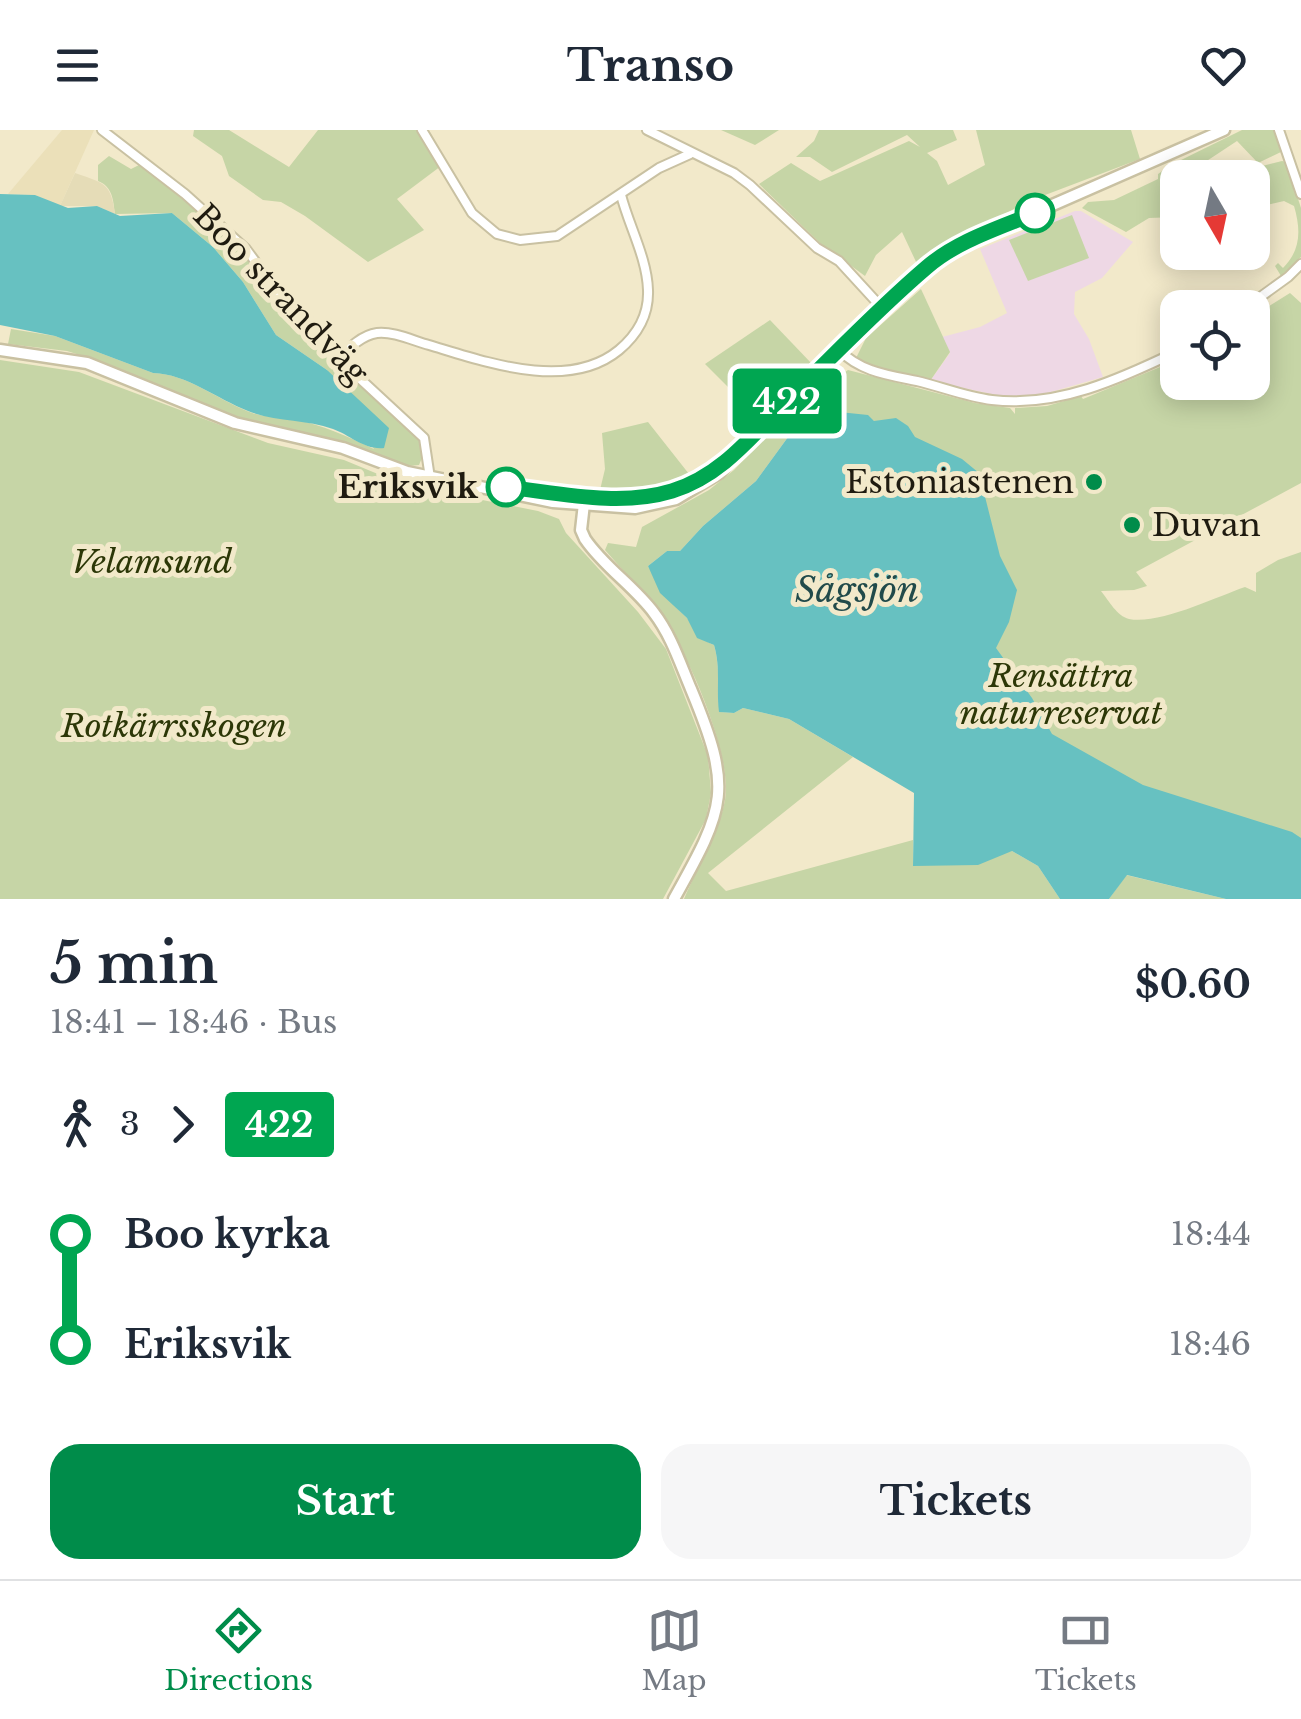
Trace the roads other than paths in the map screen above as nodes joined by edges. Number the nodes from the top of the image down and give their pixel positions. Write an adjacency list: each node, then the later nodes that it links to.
1 (102, 130): 14 (street, Boo strandväg)
2 (422, 130): 8 (street)
3 (646, 130): 6 (street)
4 (1224, 130): 11 (main road)
5 (1279, 130): 7 (street)
6 (690, 154): 8 (street); 11 (street)
7 (1301, 194)
8 (621, 195): 14 (street)
9 (1301, 264): 10 (street)
10 (1270, 291)
11 (882, 309): 13 (main road)
12 (0, 350): 16 (main road)
13 (840, 350): 15 (street); 17 (main road)
14 (339, 358): 16 (street, Boo strandväg)
15 (1160, 359)
16 (433, 478): 17 (main road)
17 (584, 500): 18 (main road)
18 (674, 899)

